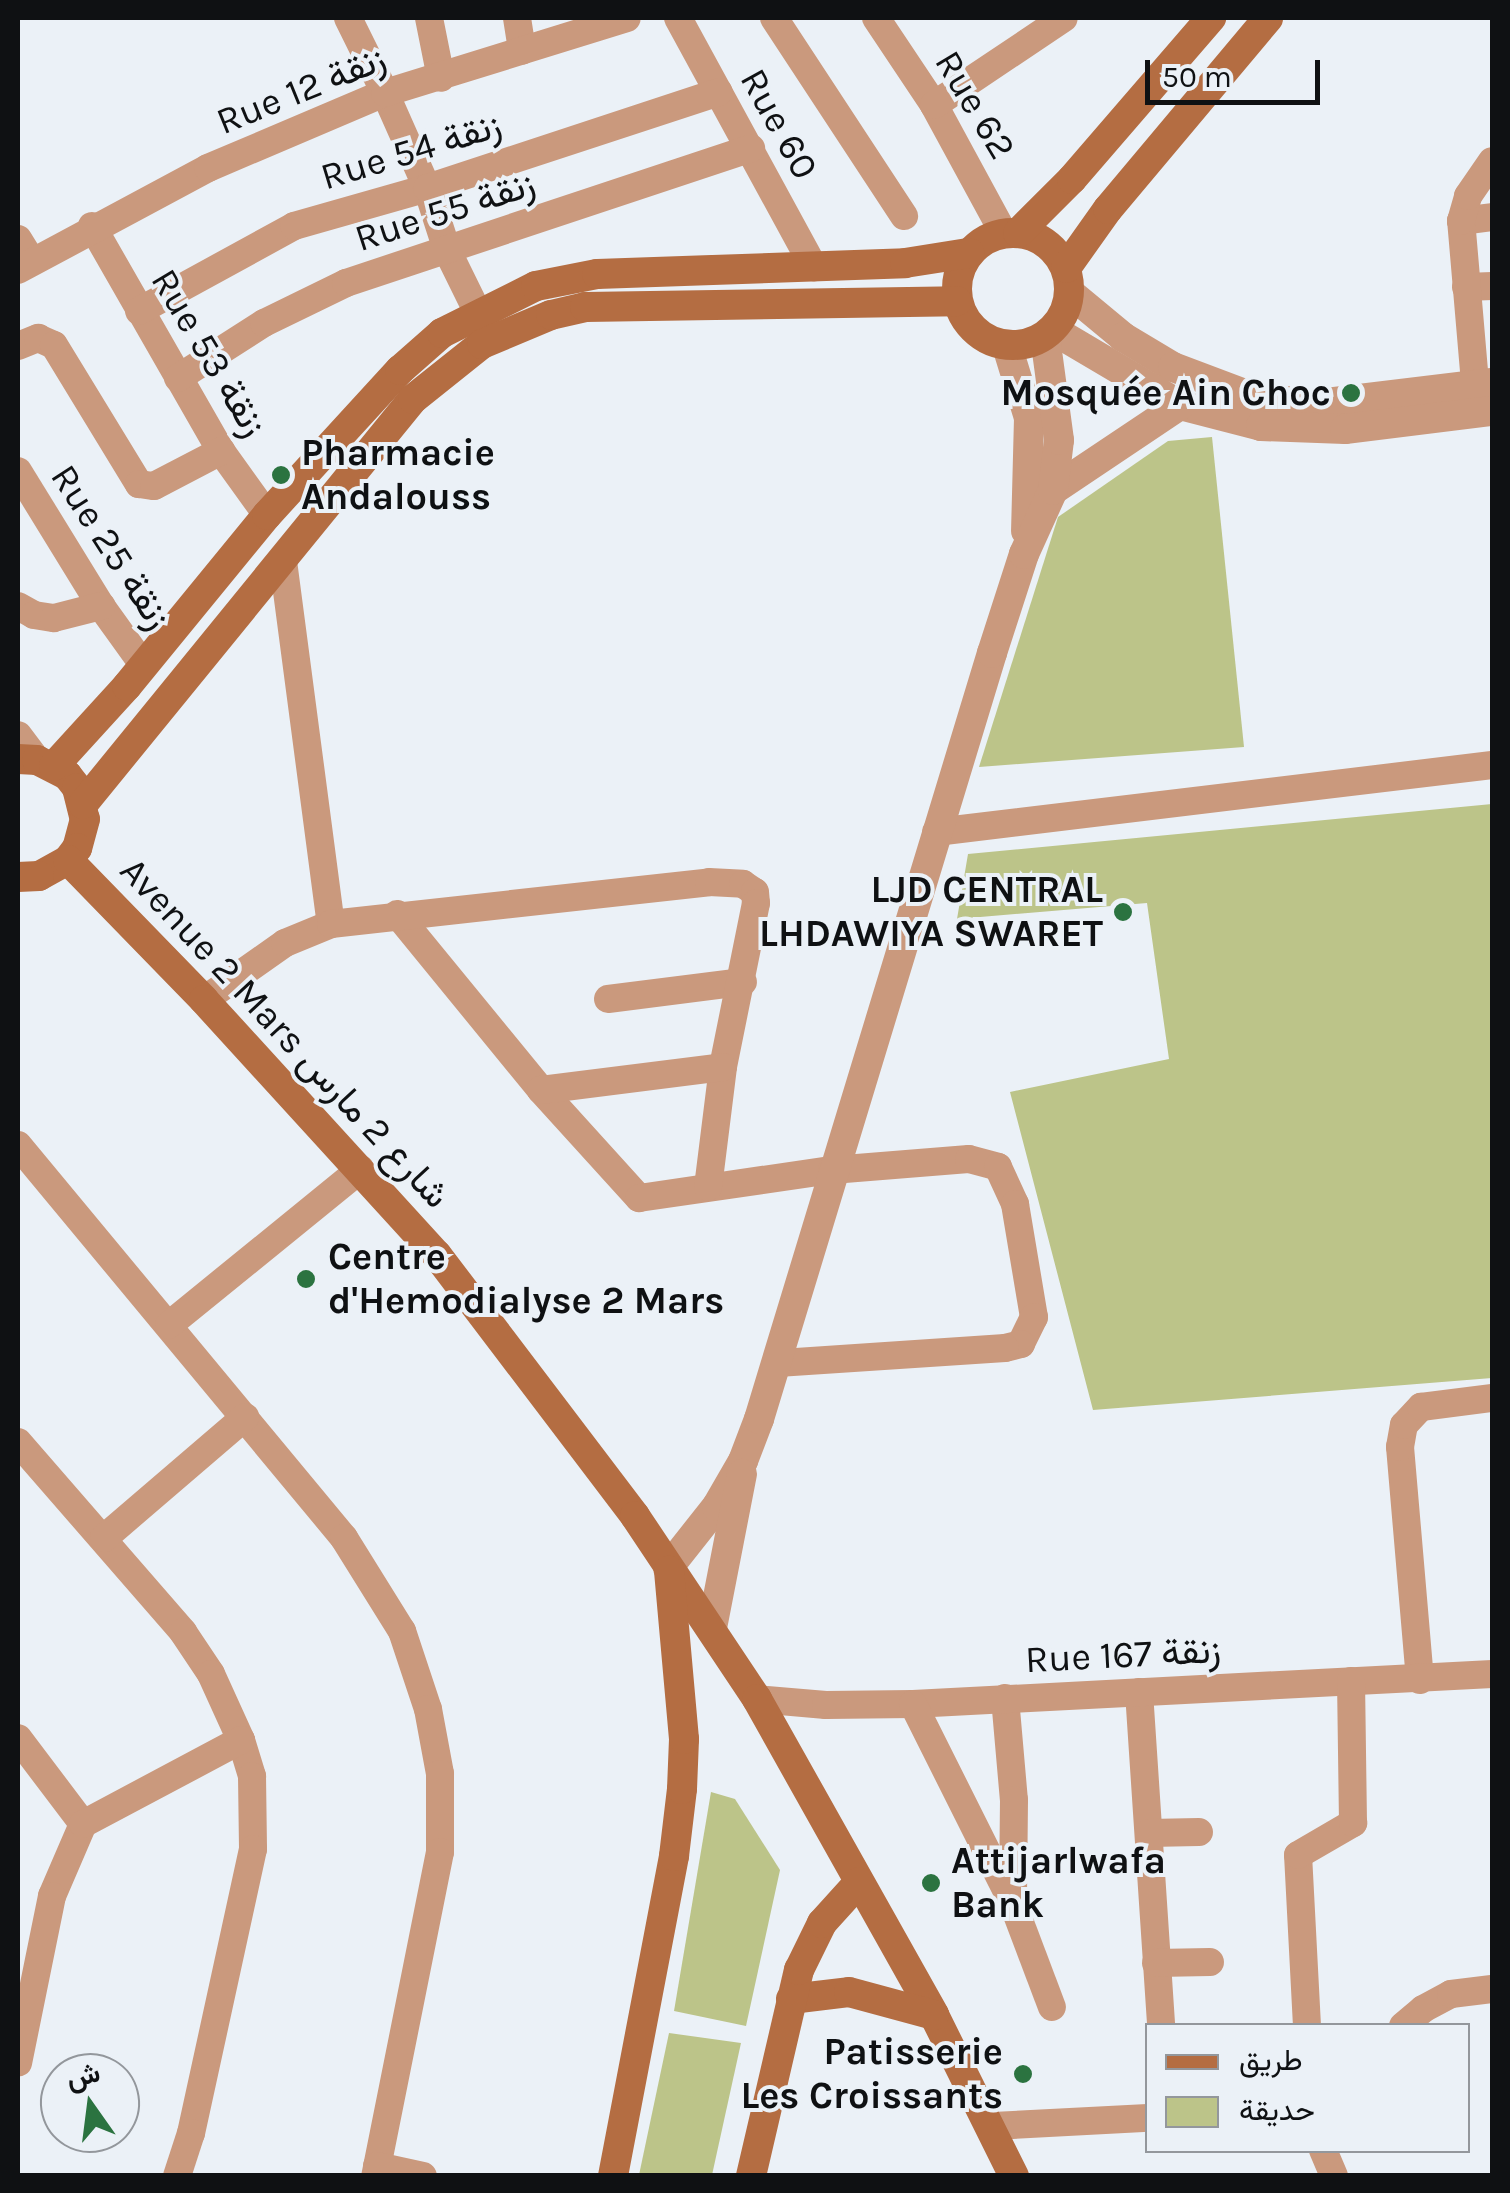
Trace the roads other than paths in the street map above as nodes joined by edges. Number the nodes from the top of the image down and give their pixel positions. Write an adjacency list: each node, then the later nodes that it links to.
1 (348, 18): 14 (street)
2 (429, 18): 12 (street)
3 (517, 18): 11 (street)
4 (627, 18): 11 (street, Rue 12 زنقة)
5 (678, 18): 13 (street, Rue 60)
6 (774, 18): 19 (street)
7 (876, 18): 15 (street, Rue 62)
8 (1063, 18): 15 (street)
9 (1211, 18): 23 (main road)
10 (1268, 18): 28 (main road)
11 (522, 51): 12 (street, Rue 12 زنقة)
12 (441, 78): 14 (street, Rue 12 زنقة)
13 (719, 92): 16 (street, Rue 60); 18 (street, Rue 54 زنقة)
14 (385, 93): 18 (street); 22 (street, Rue 12 زنقة)
15 (934, 104): 23 (street, Rue 62)
16 (751, 148): 24 (street, Rue 55 زنقة); 27 (street, Rue 60)
17 (1492, 161): 21 (street)
18 (427, 188): 24 (street); 31 (street, Rue 54 زنقة)
19 (904, 216)
20 (1492, 217): 21 (street)
21 (1462, 221): 29 (street)
22 (92, 226): 26 (street, Rue 12 زنقة); 31 (street, Rue 53 زنقة)
23 (1011, 234): 25 (main road); 28 (main road)
24 (447, 250): 32 (street); 36 (street, Rue 55 زنقة)
25 (969, 253): 27 (main road); 30 (main road)
26 (22, 257)
27 (814, 267): 32 (main road)
28 (1068, 280): 33 (main road); 37 (street)
29 (1479, 287): 37 (street)
30 (957, 300): 35 (main road); 44 (main road)
31 (139, 311): 36 (street, Rue 53 زنقة)
32 (478, 313): 42 (main road)
33 (1049, 333): 35 (main road); 38 (street); 41 (street)
34 (18, 346): 39 (street)
35 (1007, 346): 43 (street)
36 (178, 378): 39 (street, Rue 53 زنقة)
37 (1484, 398): 38 (street)
38 (1180, 405): 41 (street)
39 (221, 451): 42 (street, Rue 53 زنقة)
40 (18, 471): 46 (street, Rue 25 زنقة)
41 (1053, 490): 43 (street)
42 (267, 514): 47 (main road)
43 (1024, 554): 52 (street)
44 (283, 560): 51 (main road); 56 (street)
45 (18, 606): 46 (street)
46 (101, 606): 47 (street, Rue 25 زنقة)
47 (142, 663): 49 (main road)
48 (18, 735): 49 (street)
49 (36, 761): 51 (main road)
50 (1492, 765): 52 (street)
51 (83, 804): 53 (main road)
52 (936, 832): 64 (street)
53 (68, 860): 54 (main road); 59 (main road, Avenue 2 Mars شارع 2 مارس)
54 (18, 877)
55 (397, 914): 56 (street); 57 (street); 61 (street)
56 (331, 924): 59 (street)
57 (743, 982): 58 (street); 60 (street)
58 (608, 999)
59 (204, 1000): 63 (main road, Avenue 2 Mars شارع 2 مارس)
60 (723, 1067): 61 (street); 65 (street)
61 (541, 1090): 65 (street)
62 (18, 1145): 66 (street)
63 (361, 1169): 66 (street); 73 (main road, Avenue 2 Mars شارع 2 مارس)
64 (832, 1170): 65 (street); 67 (street); 67 (street)
65 (708, 1187)
66 (170, 1325): 69 (street)
67 (777, 1363): 71 (street)
68 (1492, 1398): 76 (street)
69 (245, 1417): 72 (street); 101 (street)
70 (18, 1442): 72 (street)
71 (743, 1461): 73 (street); 74 (street)
72 (104, 1538): 83 (street)
73 (668, 1568): 74 (main road, Avenue 2 Mars شارع 2 مارس); 104 (main road)
74 (712, 1628): 80 (main road, Avenue 2 Mars شارع 2 مارس)
75 (1492, 1674): 76 (street, Rue 167 زنقة)
76 (1420, 1680): 77 (street, Rue 167 زنقة)
77 (1350, 1681): 78 (street, Rue 167 زنقة); 96 (street)
78 (1139, 1692): 79 (street, Rue 167 زنقة); 86 (street)
79 (1005, 1698): 81 (street, Rue 167 زنقة); 88 (street)
80 (758, 1699): 81 (street, Rue 167 زنقة); 87 (main road, Avenue 2 Mars شارع 2 مارس)
81 (913, 1704): 88 (street)
82 (18, 1740): 84 (street)
83 (242, 1740): 84 (street); 102 (street)
84 (83, 1824): 98 (street)
85 (1199, 1832): 86 (street)
86 (1149, 1833): 90 (street)
87 (859, 1882): 92 (main road); 94 (main road, Avenue 2 Mars شارع 2 مارس)
88 (1013, 1904): 93 (street)
89 (1210, 1962): 90 (street)
90 (1156, 1963): 95 (street)
91 (1492, 1990): 97 (street)
92 (791, 1999): 94 (main road); 105 (main road)
93 (1052, 2007)
94 (934, 2015): 100 (main road, Avenue 2 Mars شارع 2 مارس)
95 (1160, 2023)
96 (1307, 2023)
97 (1406, 2023)
98 (18, 2063)
99 (1145, 2118): 100 (street)
100 (993, 2126): 106 (main road, Avenue 2 Mars شارع 2 مارس)
101 (376, 2171): 103 (street)
102 (177, 2176)
103 (424, 2176)
104 (612, 2176)
105 (751, 2176)
106 (1014, 2176)

